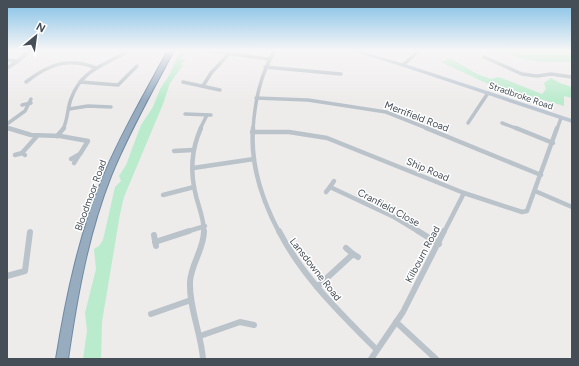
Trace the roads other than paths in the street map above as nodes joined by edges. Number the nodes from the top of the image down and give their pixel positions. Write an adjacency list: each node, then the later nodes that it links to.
1 (48, 67): 13 (street)
2 (135, 67): 10 (street)
3 (136, 67): 14 (street)
4 (162, 67): 64 (highway, Bloodmoor Road)
5 (217, 67): 16 (street)
6 (265, 67): 11 (street); 19 (street, Lansdowne Road)
7 (409, 67): 18 (main road, Stradbroke Road)
8 (506, 67): 12 (street)
9 (96, 68): 14 (street)
10 (129, 68)
11 (341, 74)
12 (572, 77)
13 (26, 82)
14 (80, 82): 23 (street)
15 (184, 82): 16 (street)
16 (203, 86): 17 (street)
17 (219, 89)
18 (488, 93): 26 (main road, Stradbroke Road); 28 (street)
19 (256, 98): 32 (street, Lansdowne Road); 42 (street, Merrifield Road)
20 (22, 105): 30 (street)
21 (103, 107): 22 (street); 23 (street); 24 (street)
22 (111, 107)
23 (69, 109): 34 (street)
24 (99, 112)
25 (185, 114): 36 (street)
26 (561, 118): 27 (main road, Stradbroke Road); 35 (street, Ship Road)
27 (572, 121)
28 (468, 123)
29 (502, 123): 35 (street)
30 (7, 124)
31 (7, 128): 33 (street)
32 (252, 132): 39 (street, Lansdowne Road); 48 (street, Ship Road)
33 (37, 136): 34 (street); 38 (street)
34 (58, 136): 40 (street)
35 (553, 143): 42 (street, Ship Road)
36 (193, 150): 37 (street); 41 (street)
37 (173, 151)
38 (14, 155)
39 (254, 160): 41 (street); 57 (street, Lansdowne Road)
40 (73, 161)
41 (193, 168): 44 (street)
42 (541, 175): 46 (street, Ship Road)
43 (334, 181): 45 (street)
44 (194, 187): 49 (street); 51 (street)
45 (330, 187): 47 (street); 54 (street, Cranfield Close)
46 (535, 191): 48 (street, Ship Road); 50 (street)
47 (326, 192)
48 (464, 193): 54 (street, Kilbourn Road)
49 (163, 195)
50 (572, 207)
51 (204, 226): 53 (street); 58 (street)
52 (30, 232): 56 (street)
53 (154, 234)
54 (439, 244): 60 (street, Kilbourn Road)
55 (346, 248): 57 (street)
56 (7, 276)
57 (317, 287): 63 (street, Lansdowne Road)
58 (191, 300): 59 (street); 62 (street)
59 (151, 314)
60 (396, 322): 63 (street, Kilbourn Road); 67 (street)
61 (254, 325): 62 (street)
62 (200, 336): 65 (street)
63 (376, 349): 66 (street, Kilbourn Road)
64 (62, 359)
65 (203, 359)
66 (371, 359)
67 (436, 359)

